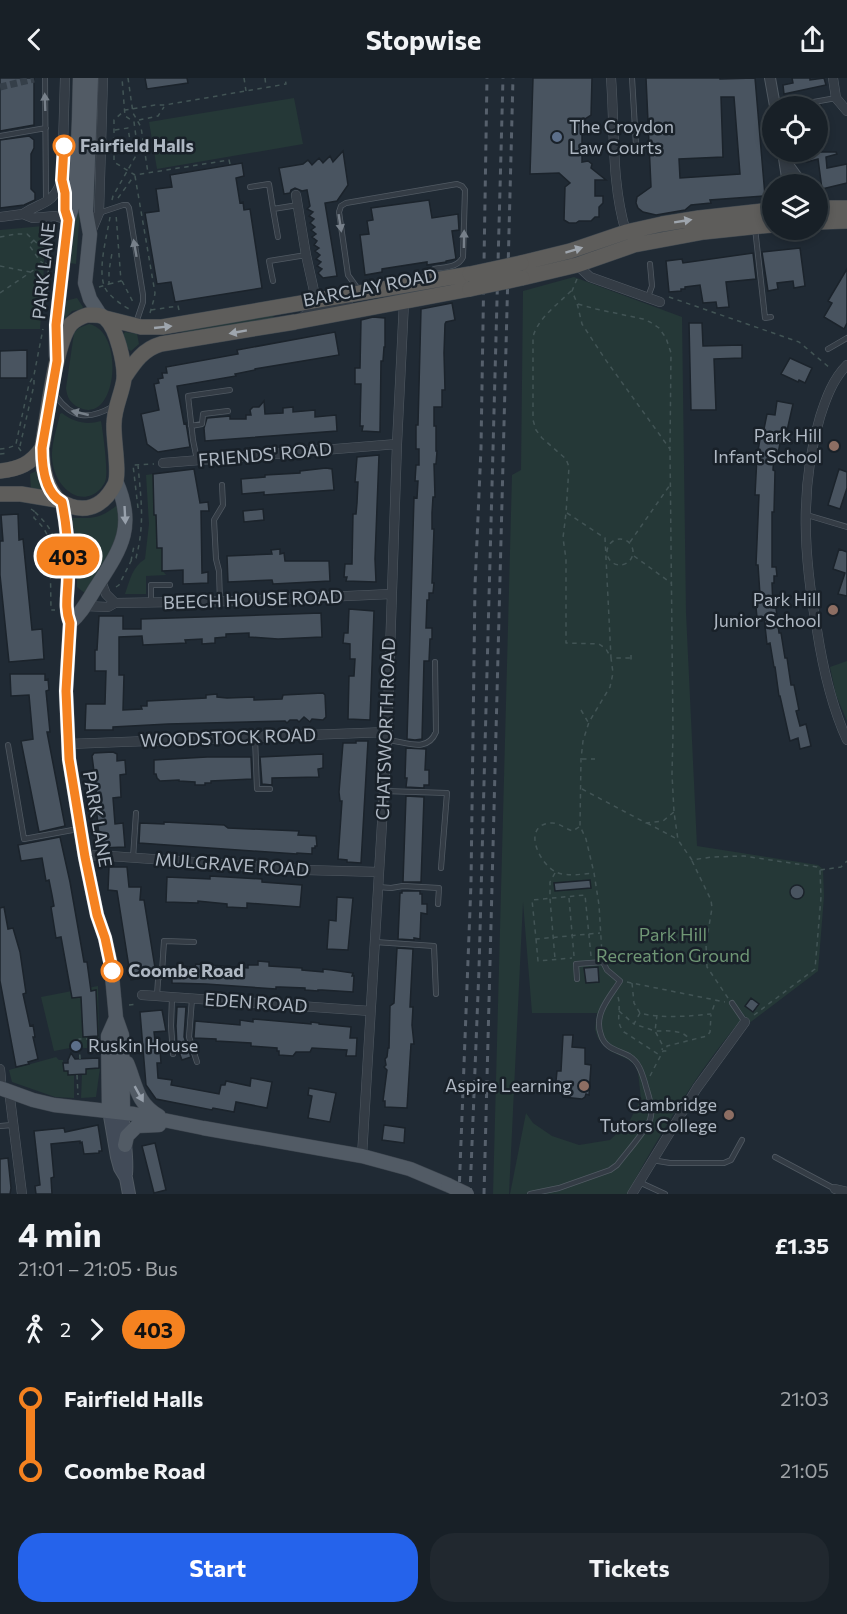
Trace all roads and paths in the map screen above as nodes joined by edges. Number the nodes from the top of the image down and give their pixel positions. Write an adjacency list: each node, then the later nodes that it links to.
1 (45, 78): 25 (lane, one-way to 1)
2 (65, 78): 34 (street, PARK LANE)
3 (80, 78): 50 (main road)
4 (91, 78): 56 (main road)
5 (103, 78): 45 (street)
6 (122, 78): 22 (path)
7 (128, 78): 21 (path)
8 (244, 78): 16 (path)
9 (265, 78): 15 (path)
10 (285, 78): 15 (path)
11 (611, 78): 29 (street)
12 (632, 78): 29 (lane)
13 (770, 78): 17 (street)
14 (833, 78): 18 (street)
15 (266, 87): 16 (path)
16 (246, 91): 20 (path)
17 (773, 96)
18 (836, 98): 19 (lane); 23 (street)
19 (828, 99)
20 (165, 105): 21 (path); 24 (path)
21 (132, 109): 22 (path); 24 (path)
22 (125, 110): 26 (path); 31 (path)
23 (847, 111)
24 (138, 120): 32 (path)
25 (46, 128): 27 (lane); 39 (lane)
26 (114, 130): 28 (path); 31 (path)
27 (0, 136)
28 (120, 149)
29 (615, 152): 59 (street)
30 (230, 164): 32 (path)
31 (128, 170): 33 (path); 38 (path)
32 (148, 173): 33 (path)
33 (135, 175): 37 (path); 91 (path)
34 (62, 180): 39 (street); 50 (street, PARK LANE)
35 (250, 187): 43 (lane)
36 (296, 195): 40 (street)
37 (118, 198)
38 (112, 201)
39 (46, 203): 47 (street)
40 (298, 205): 43 (lane); 63 (street)
41 (828, 207): 42 (highway)
42 (847, 208)
43 (273, 209): 58 (lane)
44 (762, 211): 59 (highway, one-way to 44)
45 (99, 213): 56 (street); 95 (lane, one-way to 45)
46 (116, 213): 72 (path)
47 (23, 214): 48 (street); 50 (street)
48 (0, 217)
49 (110, 217): 76 (path)
50 (68, 220): 100 (main road, PARK LANE)
51 (847, 221): 53 (highway)
52 (50, 222): 66 (path)
53 (828, 222)
54 (755, 226): 55 (highway); 59 (highway); 94 (lane)
55 (762, 226)
56 (90, 234): 93 (main road)
57 (0, 237): 60 (path)
58 (278, 237)
59 (630, 238): 68 (highway, BARCLAY ROAD, one-way to 59); 69 (highway, BARCLAY ROAD)
60 (34, 240): 61 (path); 64 (path)
61 (45, 247)
62 (112, 253): 75 (path)
63 (306, 255): 73 (lane); 84 (street)
64 (44, 263): 66 (path); 70 (path)
65 (650, 264): 82 (lane)
66 (49, 265): 81 (path)
67 (0, 266): 70 (path)
68 (522, 271): 69 (highway, BARCLAY ROAD); 74 (highway, BARCLAY ROAD, bridge)
69 (577, 271): 78 (path); 82 (street)
70 (31, 273): 79 (path)
71 (430, 277): 74 (highway, BARCLAY ROAD); 80 (highway, BARCLAY ROAD); 80 (lane, one-way to 80)
72 (121, 280): 75 (path); 89 (path)
73 (273, 280)
74 (470, 281): 85 (highway, BARCLAY ROAD)
75 (109, 284): 76 (path)
76 (104, 285): 77 (path); 95 (path)
77 (97, 288)
78 (572, 291): 87 (path); 129 (path)
79 (0, 293)
80 (361, 293): 84 (highway, BARCLAY ROAD)
81 (47, 294)
82 (648, 297): 86 (street)
83 (669, 297): 103 (path)
84 (316, 300): 88 (street); 95 (highway, BARCLAY ROAD, one-way to 84); 97 (street)
85 (404, 302): 88 (highway, BARCLAY ROAD); 111 (street, CHATSWORTH ROAD)
86 (660, 302)
87 (577, 303): 114 (path); 114 (path)
88 (388, 305): 97 (highway, BARCLAY ROAD)
89 (135, 306)
90 (179, 310): 91 (path)
91 (150, 311): 92 (path)
92 (148, 316)
93 (103, 317): 95 (highway, BARCLAY ROAD); 100 (highway); 104 (highway)
94 (771, 317)
95 (134, 318)
96 (44, 322): 102 (path)
97 (295, 322): 104 (highway, BARCLAY ROAD, one-way to 104)
98 (847, 338): 99 (lane)
99 (828, 349)
100 (57, 361): 105 (highway)
101 (847, 365): 103 (street)
102 (34, 375): 110 (path); 112 (path)
103 (838, 375): 130 (street)
104 (124, 378): 107 (highway)
105 (52, 388): 107 (lane, one-way to 105); 113 (highway)
106 (230, 390): 109 (lane)
107 (117, 404): 122 (highway)
108 (228, 411): 109 (lane)
109 (191, 426): 119 (lane)
110 (16, 444): 115 (path); 118 (path)
111 (397, 444): 119 (street, FRIENDS' ROAD); 145 (street, CHATSWORTH ROAD)
112 (20, 446)
113 (42, 448): 121 (highway); 126 (highway)
114 (670, 448): 123 (path)
115 (0, 449)
116 (9, 453): 117 (path)
117 (0, 454)
118 (24, 457)
119 (197, 460): 120 (street, FRIENDS' ROAD)
120 (163, 463): 132 (path)
121 (0, 471)
122 (116, 481): 126 (highway); 142 (main road, one-way to 142)
123 (670, 484): 136 (path); 143 (path)
124 (222, 485): 146 (lane)
125 (0, 494): 126 (highway)
126 (60, 501): 151 (main road, PARK LANE)
127 (30, 508): 128 (path)
128 (34, 511): 133 (path); 150 (path)
129 (567, 513): 134 (path); 152 (path)
130 (805, 514): 131 (lane); 163 (street)
131 (847, 527)
132 (137, 530)
133 (53, 535)
134 (605, 538): 135 (path); 141 (path)
135 (611, 543): 136 (path); 139 (path)
136 (629, 543): 138 (path)
137 (131, 555): 140 (path)
138 (633, 555): 139 (path); 143 (path)
139 (609, 560): 141 (path)
140 (131, 561)
141 (606, 562): 155 (path)
142 (101, 580): 147 (street); 149 (main road)
143 (671, 584): 171 (path)
144 (170, 585): 148 (lane)
145 (391, 594): 146 (street, BEECH HOUSE ROAD); 161 (street, CHATSWORTH ROAD)
146 (220, 602): 148 (street, BEECH HOUSE ROAD)
147 (115, 603): 148 (street, BEECH HOUSE ROAD); 149 (street, BEECH HOUSE ROAD)
148 (151, 603)
149 (84, 606): 151 (main road)
150 (56, 610)
151 (70, 623): 164 (main road, PARK LANE)
152 (566, 644): 153 (path); 155 (path)
153 (566, 648)
154 (631, 655): 156 (path)
155 (611, 658): 156 (path); 160 (path)
156 (631, 658): 158 (path)
157 (435, 662): 161 (lane)
158 (631, 663)
159 (581, 710): 160 (path)
160 (589, 722): 166 (path)
161 (388, 736): 162 (street, WOODSTOCK ROAD); 170 (street, CHATSWORTH ROAD)
162 (255, 738): 164 (street, WOODSTOCK ROAD); 168 (lane)
163 (847, 740)
164 (68, 744): 175 (main road, PARK LANE)
165 (8, 745): 175 (lane)
166 (581, 759): 167 (path); 169 (path)
167 (594, 759)
168 (270, 789)
169 (581, 789): 173 (path); 174 (path)
170 (384, 791): 181 (lane); 183 (street, CHATSWORTH ROAD)
171 (674, 812): 173 (path); 176 (path)
172 (136, 813): 178 (lane)
173 (646, 823): 176 (path)
174 (580, 826): 184 (path); 185 (path)
175 (80, 829): 177 (main road, PARK LANE)
176 (678, 840): 179 (path)
177 (85, 857): 178 (street, MULGRAVE ROAD); 216 (main road, PARK LANE)
178 (133, 858): 183 (street, MULGRAVE ROAD)
179 (692, 860): 182 (path); 209 (path)
180 (847, 861): 182 (path)
181 (441, 868)
182 (820, 870): 217 (path)
183 (379, 872): 186 (street, CHATSWORTH ROAD)
184 (556, 872): 185 (path); 188 (path)
185 (594, 873): 190 (path)
186 (378, 887): 189 (lane); 196 (street, CHATSWORTH ROAD)
187 (568, 897): 188 (path); 191 (path); 192 (path)
188 (550, 899): 193 (path); 194 (path)
189 (438, 904)
190 (601, 933): 191 (path); 199 (path)
191 (589, 934): 192 (path); 197 (path)
192 (572, 936): 193 (path); 198 (path)
193 (553, 938): 194 (path); 198 (path)
194 (536, 939): 198 (path)
195 (194, 942): 205 (lane)
196 (375, 942): 203 (lane); 211 (street, CHATSWORTH ROAD)
197 (591, 956)
198 (555, 959)
199 (603, 962): 200 (lane); 201 (lane)
200 (577, 979)
201 (620, 981): 202 (path); 233 (lane)
202 (632, 983): 208 (path); 213 (path)
203 (436, 994)
204 (142, 995): 205 (street, EDEN ROAD)
205 (157, 996): 206 (street, EDEN ROAD)
206 (172, 997): 207 (street, EDEN ROAD); 226 (lane)
207 (192, 999): 211 (street, EDEN ROAD); 229 (lane)
208 (716, 1000): 209 (path); 214 (path)
209 (732, 1003): 217 (lane)
210 (620, 1004): 212 (path)
211 (370, 1011): 242 (street, CHATSWORTH ROAD)
212 (619, 1011): 218 (path); 227 (path)
213 (640, 1012): 215 (path); 218 (path)
214 (711, 1014): 215 (path); 221 (path)
215 (657, 1015): 219 (path)
216 (116, 1018): 225 (main road, PARK LANE); 236 (main road, PARK LANE)
217 (745, 1022): 244 (street)
218 (634, 1024): 219 (path)
219 (656, 1031): 221 (path); 222 (path)
220 (99, 1038): 228 (path)
221 (691, 1041): 223 (path)
222 (663, 1046): 223 (path); 224 (path)
223 (668, 1046): 224 (path)
224 (663, 1051): 227 (path)
225 (123, 1052): 236 (main road, PARK LANE); 237 (main road, one-way to 237)
226 (173, 1054)
227 (661, 1056): 233 (path)
228 (80, 1059)
229 (197, 1062)
230 (0, 1069): 232 (street)
231 (77, 1075): 235 (path)
232 (0, 1083)
233 (645, 1085): 252 (lane)
234 (6, 1090): 236 (main road); 238 (street)
235 (78, 1100)
236 (116, 1111): 237 (main road); 241 (main road); 245 (main road)
237 (173, 1122): 241 (main road); 242 (main road)
238 (14, 1124): 239 (lane); 249 (street)
239 (0, 1126)
240 (742, 1140): 244 (lane)
241 (125, 1145): 245 (main road)
242 (362, 1156): 251 (main road, bridge)
243 (775, 1157): 247 (lane)
244 (652, 1160): 246 (street)
245 (126, 1178): 250 (main road)
246 (639, 1182): 253 (street); 254 (lane)
247 (835, 1189): 248 (street)
248 (847, 1192)
249 (22, 1194)
250 (129, 1194)
251 (467, 1194)
252 (530, 1194)
253 (632, 1194)
254 (665, 1194)

